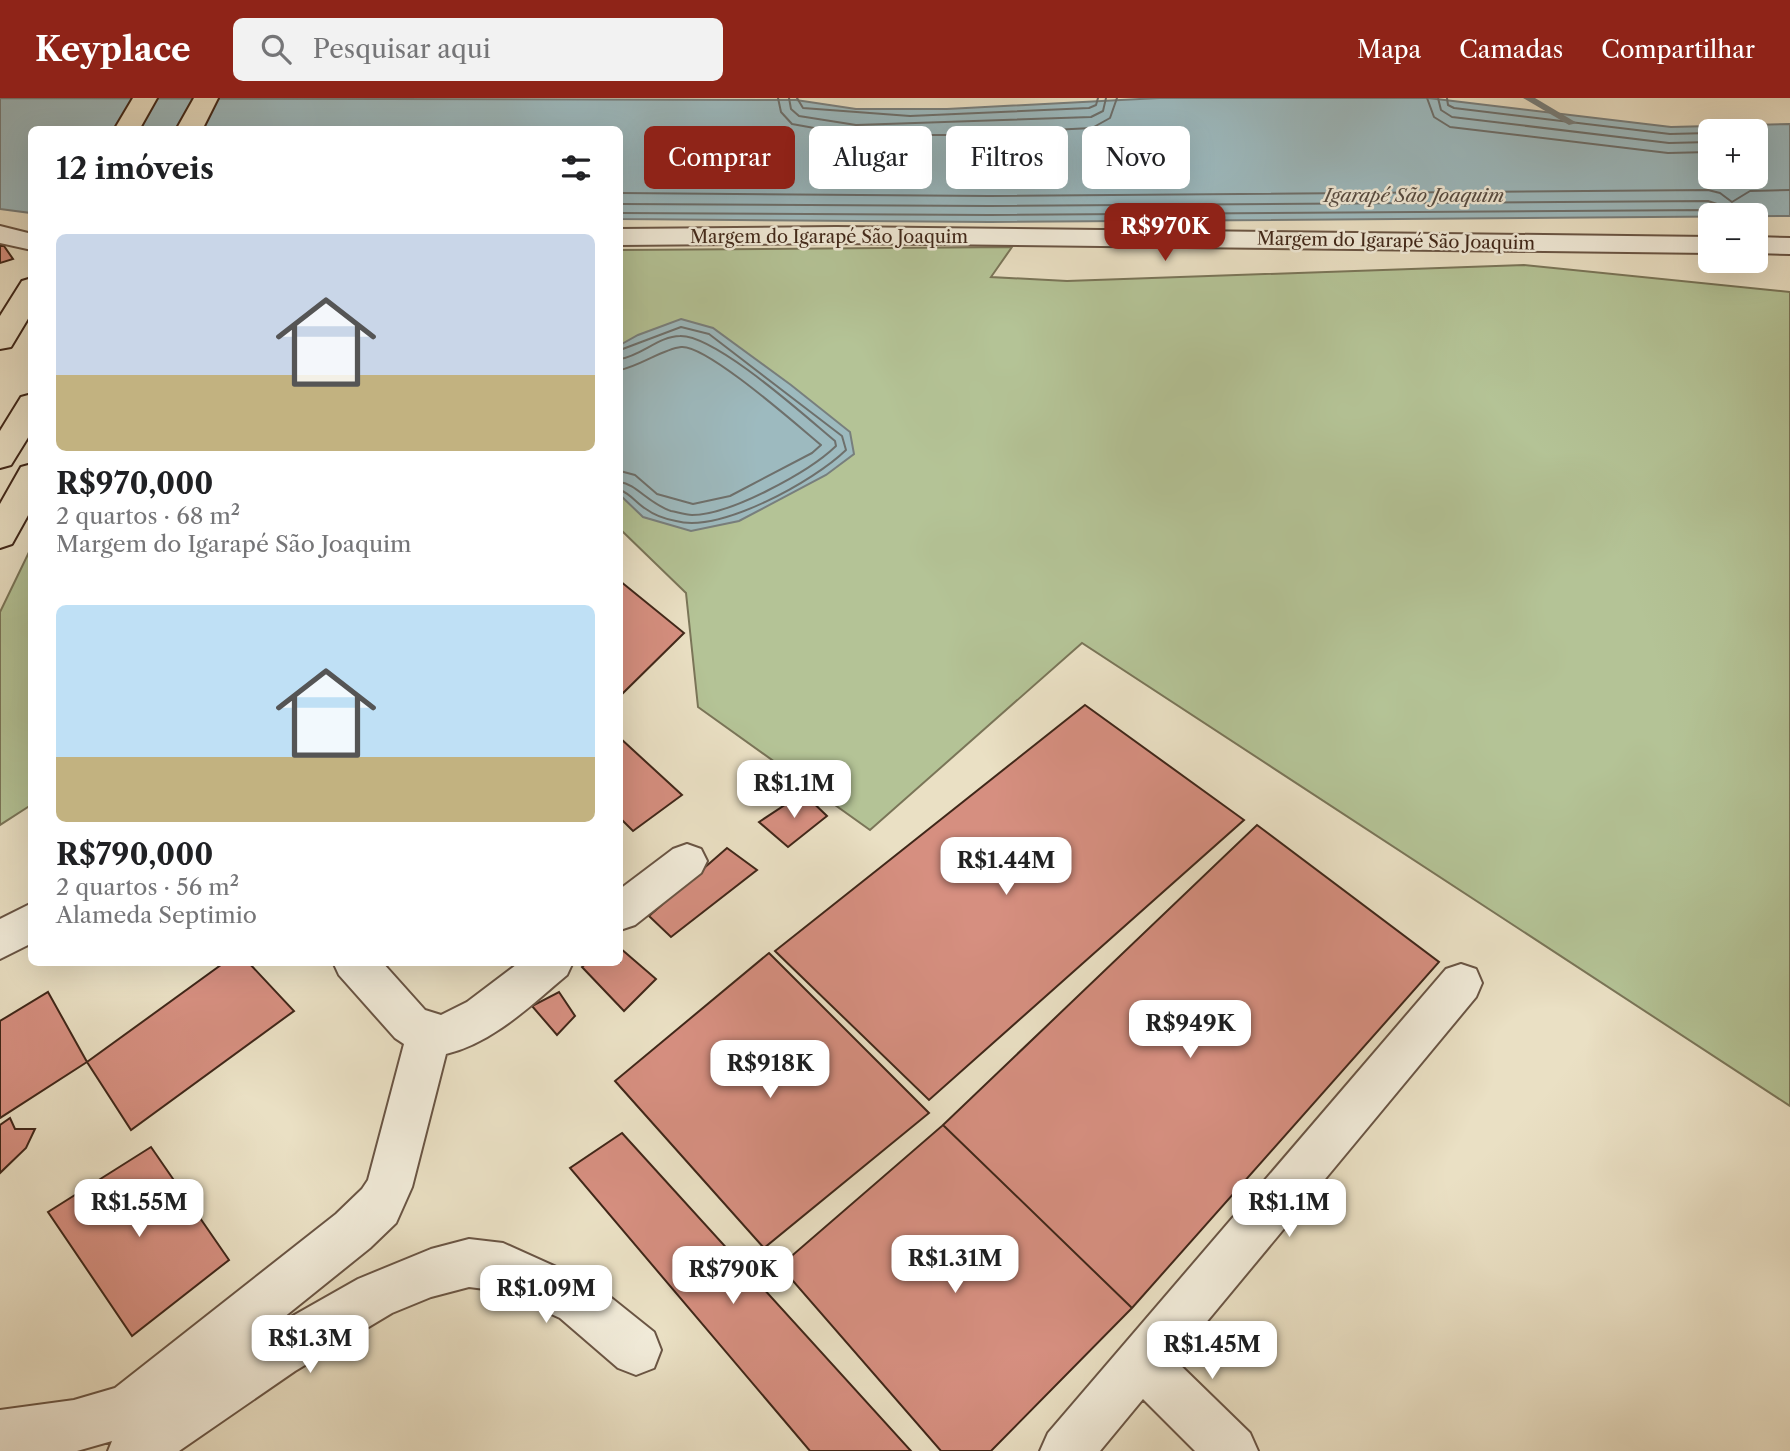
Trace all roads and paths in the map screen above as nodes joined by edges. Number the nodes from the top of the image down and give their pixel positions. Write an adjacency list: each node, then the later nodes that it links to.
1 (145, 98): 3 (main road)
2 (206, 98): 4 (main road)
3 (128, 126)
4 (191, 126)
5 (0, 234): 7 (street)
6 (623, 237): 8 (street, Margem do Igarapé São Joaquim)
7 (28, 242)
8 (1698, 245)
9 (1768, 245): 10 (street)
10 (1790, 246)
11 (28, 294): 12 (main road)
12 (0, 340)
13 (27, 412): 14 (main road)
14 (0, 457)
15 (28, 483): 16 (main road)
16 (0, 536)
17 (687, 861): 18 (street)
18 (623, 910)
19 (28, 924): 20 (street)
20 (0, 941)
21 (358, 966): 24 (street)
22 (547, 966): 24 (street)
23 (1461, 983): 26 (street)
24 (429, 1033): 27 (street)
25 (636, 1350): 28 (street)
26 (1141, 1362): 29 (street); 30 (street)
27 (0, 1436)
28 (134, 1451)
29 (1066, 1451)
30 (1232, 1451)

